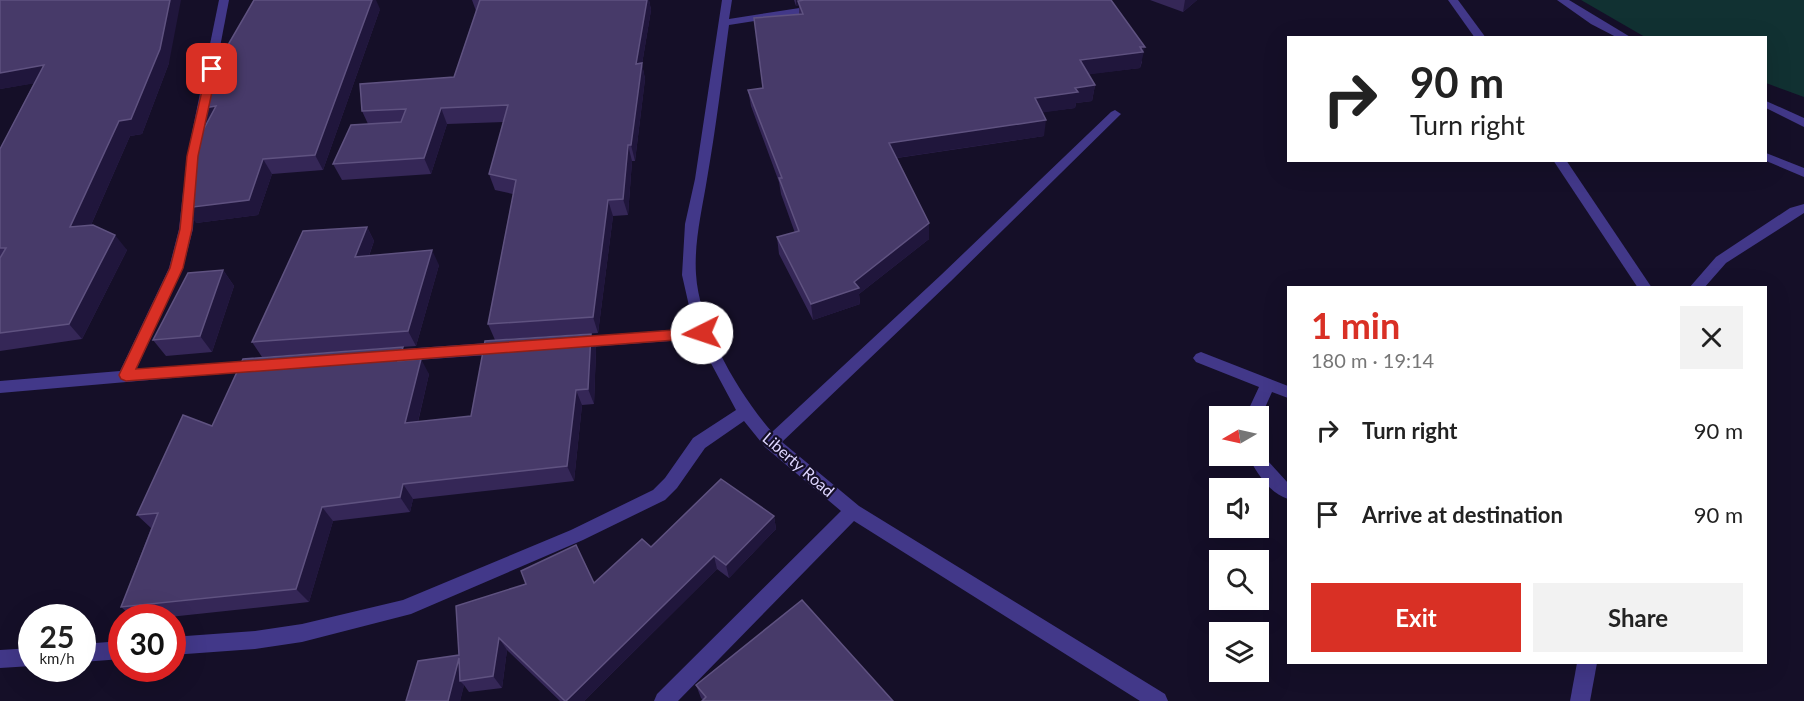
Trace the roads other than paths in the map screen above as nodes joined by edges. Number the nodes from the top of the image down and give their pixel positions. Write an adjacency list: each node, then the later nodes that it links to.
1 (224, 0): 24 (street)
2 (727, 0): 6 (street, Liberty Road)
3 (1453, 0): 7 (street)
4 (1562, 0): 8 (street)
5 (836, 5): 6 (street)
6 (724, 22): 18 (street, Liberty Road)
7 (1480, 36)
8 (1623, 36)
9 (1767, 104): 11 (street)
10 (1115, 114): 30 (street)
11 (1804, 123)
12 (1767, 157): 14 (street)
13 (1561, 162): 16 (street)
14 (1804, 173)
15 (1804, 208): 17 (street)
16 (1644, 286)
17 (1698, 286)
18 (702, 333): 19 (street); 29 (street, Liberty Road)
19 (559, 344)
20 (523, 346): 21 (street)
21 (368, 358)
22 (1201, 358): 25 (street)
23 (273, 365): 24 (street)
24 (126, 375): 26 (street)
25 (1268, 384): 27 (street); 28 (street)
26 (0, 387)
27 (1287, 392)
28 (1258, 406)
29 (746, 412): 30 (street, Liberty Road); 34 (street)
30 (771, 442): 33 (street, Liberty Road)
31 (1263, 466): 32 (street)
32 (1287, 491)
33 (853, 511): 38 (street); 39 (street, Liberty Road)
34 (186, 645)
35 (18, 658): 36 (street)
36 (0, 659)
37 (1587, 664): 40 (street)
38 (664, 701)
39 (1158, 701)
40 (1580, 701)

